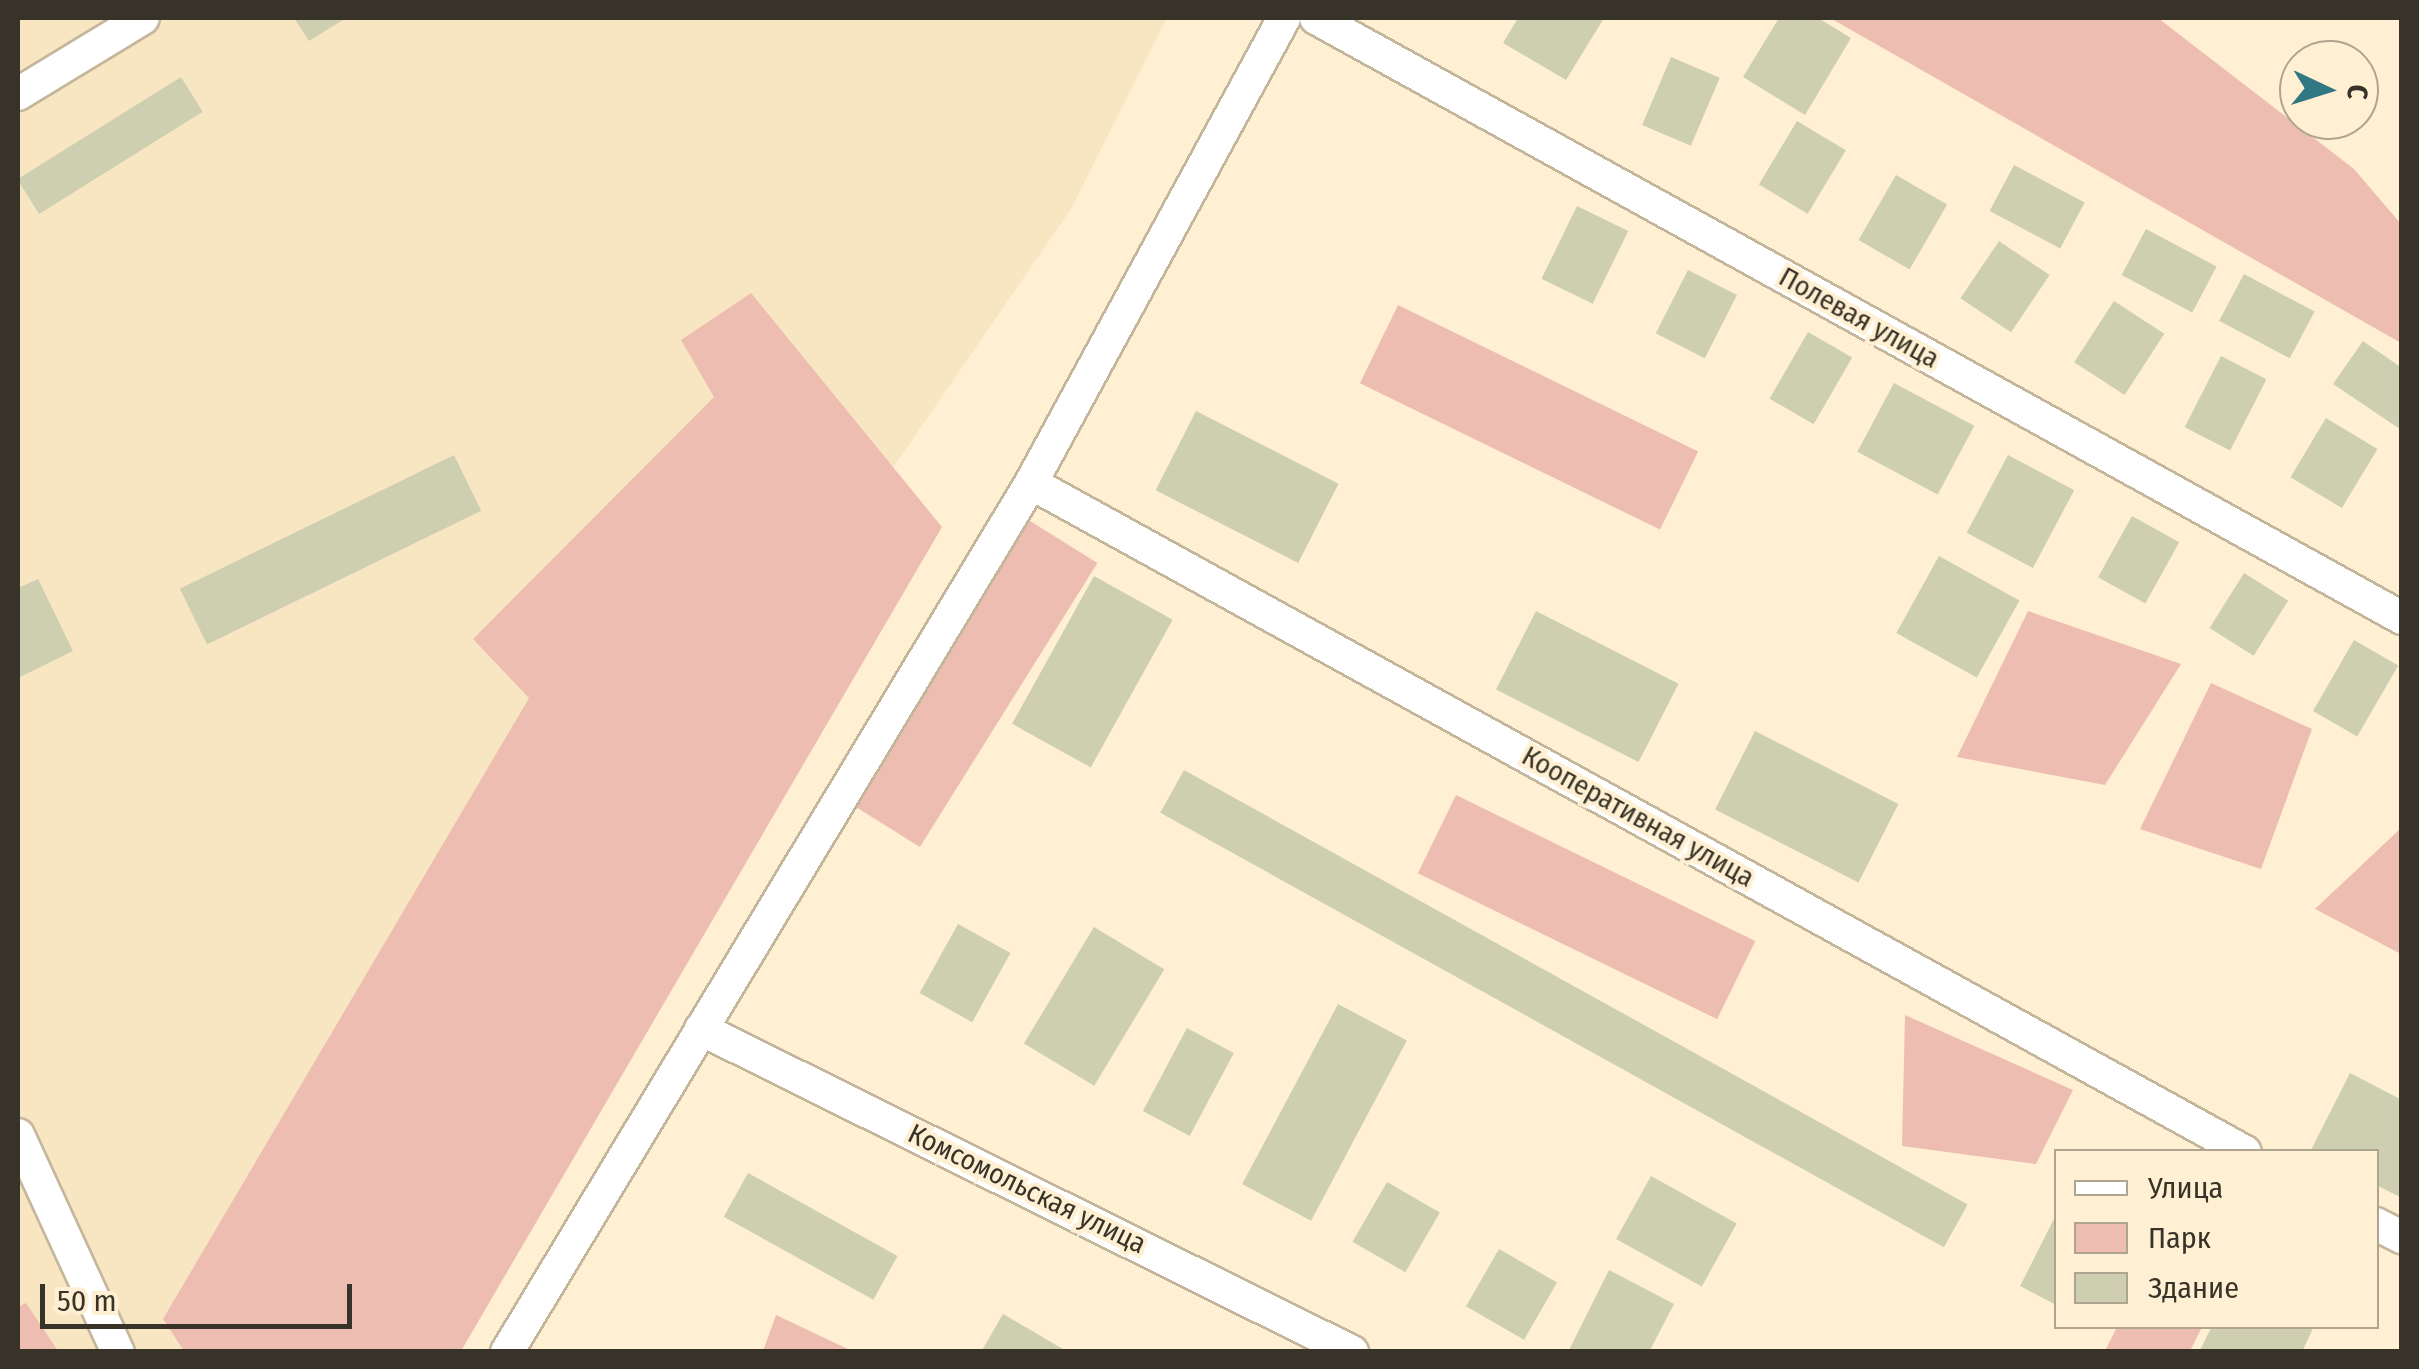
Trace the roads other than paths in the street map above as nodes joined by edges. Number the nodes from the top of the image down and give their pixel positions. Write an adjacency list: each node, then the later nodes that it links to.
1 (143, 18): 4 (street)
2 (1284, 18): 5 (street)
3 (1316, 18): 6 (street, Полевая улица)
4 (18, 94)
5 (1031, 484): 7 (street); 9 (street, Кооперативная улица)
6 (2402, 618)
7 (701, 1029): 12 (street, Комсомольская улица); 14 (street)
8 (18, 1135): 13 (street)
9 (2240, 1149)
10 (2379, 1226): 11 (street)
11 (2402, 1238)
12 (1312, 1342): 15 (street, Комсомольская улица)
13 (118, 1352)
14 (507, 1352)
15 (1352, 1352)

